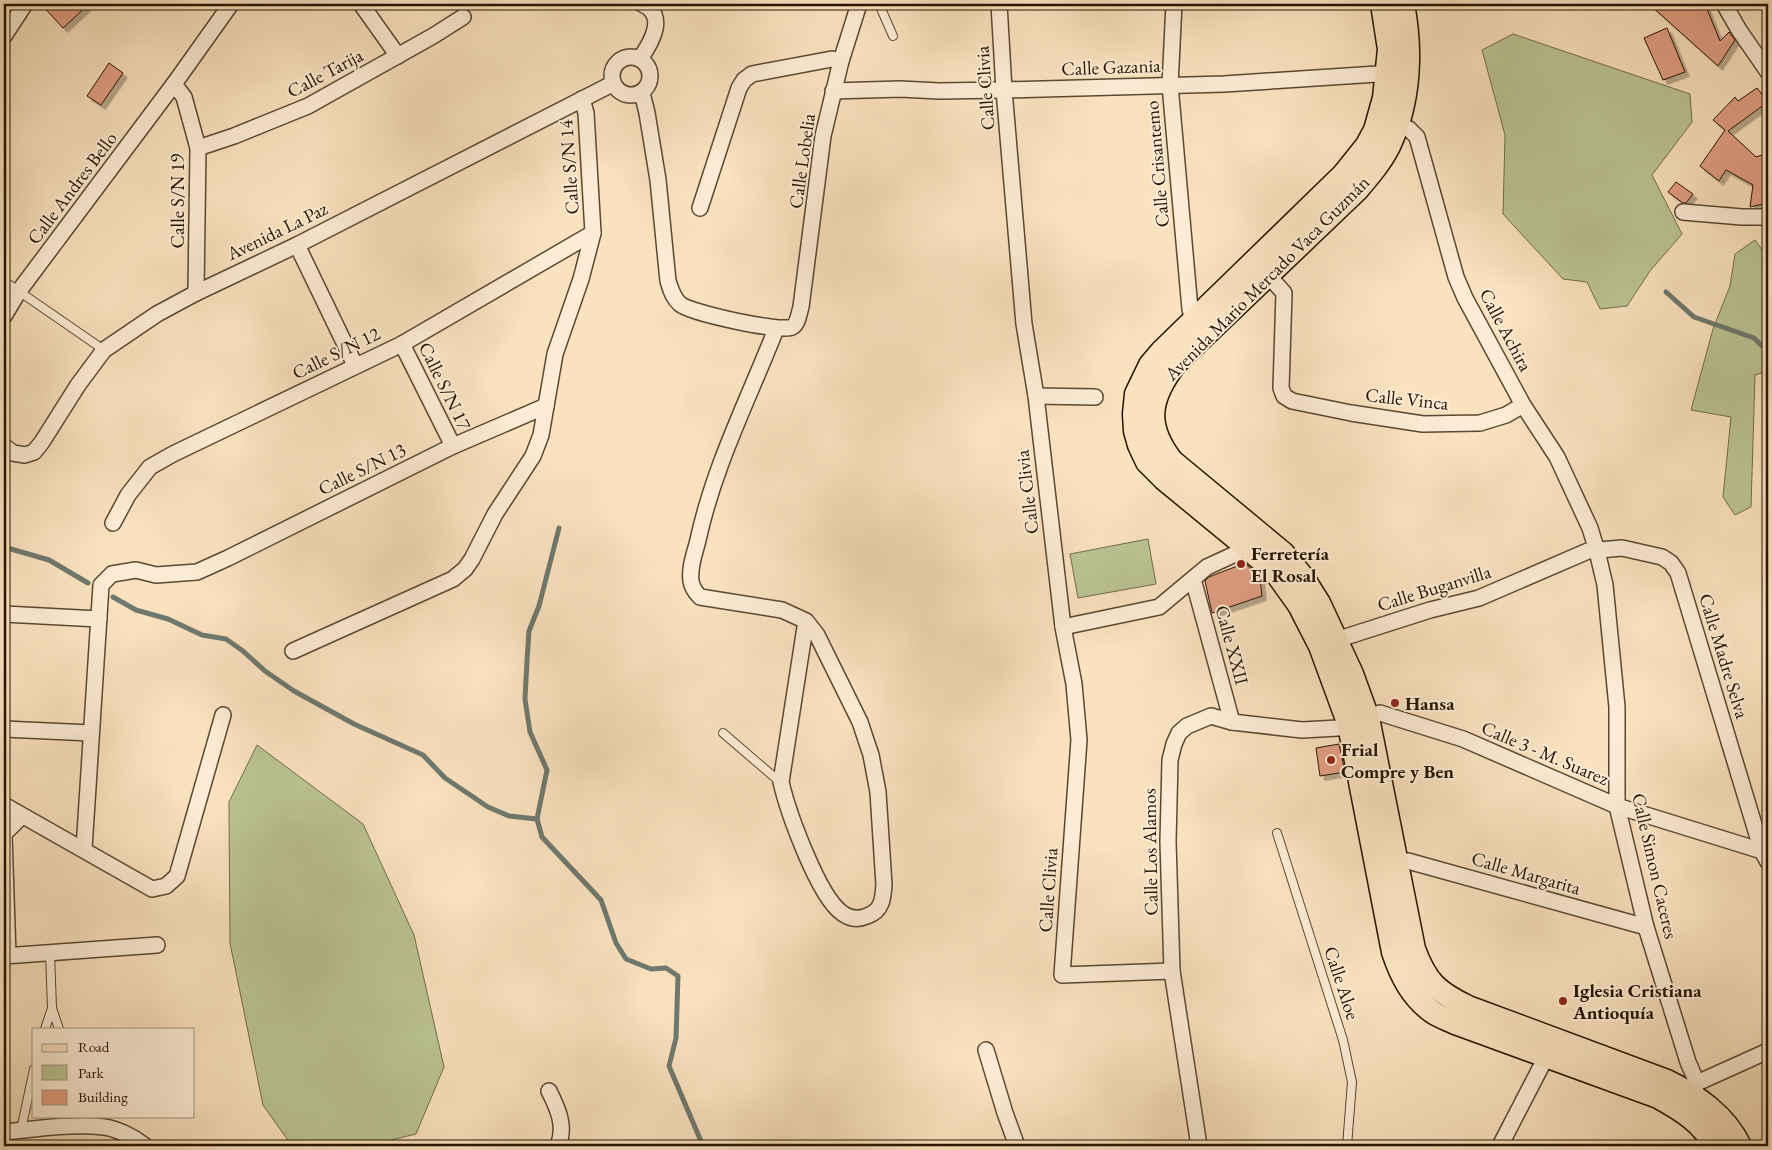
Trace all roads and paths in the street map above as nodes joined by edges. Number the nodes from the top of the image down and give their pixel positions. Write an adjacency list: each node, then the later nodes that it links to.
1 (231, 4): 20 (street, Calle Andres Bello)
2 (361, 4): 15 (street)
3 (642, 4): 16 (street)
4 (859, 4): 17 (street, Calle Lobelia)
5 (880, 4): 14 (lane)
6 (999, 4): 23 (street, Calle Clivia)
7 (1174, 4): 22 (street, Calle Crisantemo)
8 (1382, 4): 19 (main road, Avenida Mario Mercado Vaca Guzmán)
9 (1402, 4): 19 (main road, Avenida Mario Mercado Vaca Guzmán)
10 (1724, 4): 18 (street)
11 (21, 5): 13 (street)
12 (463, 17): 15 (street, Calle Tarija)
13 (4, 36)
14 (893, 36)
15 (398, 56): 28 (street, Calle Tarija)
16 (640, 59): 21 (street); 25 (street)
17 (841, 61): 24 (street, Calle Lobelia); 29 (street)
18 (1768, 72)
19 (1396, 83): 22 (street, Calle Gazania); 27 (main road, Avenida Mario Mercado Vaca Guzmán); 39 (main road, Avenida Mario Mercado Vaca Guzmán)
20 (174, 84): 28 (street, Calle S/N 19); 36 (street, Calle Andres Bello)
21 (612, 84): 25 (street); 26 (street, Avenida La Paz)
22 (1170, 84): 23 (street, Calle Gazania); 39 (street, Calle Crisantemo)
23 (1004, 90): 24 (street, Calle Gazania); 44 (street, Calle Clivia)
24 (833, 91): 40 (street, Calle Lobelia)
25 (642, 93): 40 (street)
26 (582, 99): 32 (street, Calle S/N 14); 33 (street, Avenida La Paz)
27 (1398, 124): 34 (main road, Avenida Mario Mercado Vaca Guzmán); 46 (street, Calle Achira)
28 (198, 148): 37 (street, Calle S/N 19)
29 (700, 208)
30 (1682, 212): 31 (street)
31 (1768, 217)
32 (593, 233): 41 (street, Calle S/N 12); 47 (street, Calle S/N 14)
33 (297, 245): 37 (street, Avenida La Paz); 43 (street)
34 (1268, 275): 39 (main road, Avenida Mario Mercado Vaca Guzmán); 46 (street, Calle Vinca)
35 (4, 281): 36 (lane)
36 (19, 291): 38 (street, Calle Andres Bello); 42 (lane)
37 (196, 293): 42 (street, Avenida La Paz)
38 (4, 316)
39 (1199, 327): 51 (main road, Avenida Mario Mercado Vaca Guzmán); 58 (main road, Avenida Mario Mercado Vaca Guzmán)
40 (776, 329): 56 (street)
41 (402, 344): 43 (street, Calle S/N 12); 48 (street, Calle S/N 17)
42 (104, 350): 49 (street, Avenida La Paz)
43 (356, 365): 50 (street, Calle S/N 12)
44 (1036, 396): 45 (street); 57 (street, Calle Clivia)
45 (1095, 397)
46 (1524, 404): 52 (street, Calle Achira)
47 (546, 406): 48 (street, Calle S/N 13); 59 (street, Calle S/N 14)
48 (453, 446): 55 (street, Calle S/N 13)
49 (7, 453)
50 (113, 522)
51 (1243, 544): 53 (street); 58 (main road, Avenida Mario Mercado Vaca Guzmán)
52 (1597, 551): 58 (street, Calle Buganvilla); 68 (street, Calle Simon Caceres); 73 (street, Calle Madre Selva)
53 (1193, 579): 57 (street); 62 (street, Calle XXII)
54 (4, 614): 55 (street)
55 (98, 619): 64 (street)
56 (806, 621): 66 (street); 66 (street)
57 (1063, 627): 79 (street, Calle Clivia)
58 (1328, 643): 61 (main road, Avenida Mario Mercado Vaca Guzmán)
59 (293, 651)
60 (224, 715): 72 (street)
61 (1359, 721): 62 (street, Calle Los Alamos); 68 (street, Calle 3 - M. Suarez); 74 (main road, Avenida Mario Mercado Vaca Guzmán)
62 (1232, 722): 79 (street, Calle Los Alamos)
63 (4, 729): 64 (street)
64 (91, 733): 72 (street)
65 (723, 733): 66 (lane)
66 (781, 782)
67 (4, 805): 69 (street)
68 (1617, 806): 73 (street, Calle 3 - M. Suarez); 75 (street, Calle Simon Caceres)
69 (22, 816): 71 (street); 72 (street)
70 (1277, 833): 96 (lane, Calle Aloe)
71 (4, 834): 78 (street)
72 (84, 849)
73 (1766, 854)
74 (1386, 863): 75 (street, Calle Margarita); 83 (main road, Avenida Mario Mercado Vaca Guzmán)
75 (1646, 927): 88 (street, Calle Simon Caceres)
76 (157, 945): 77 (street)
77 (50, 953): 78 (street); 80 (lane)
78 (6, 956)
79 (1172, 971): 95 (street, Calle Los Alamos)
80 (52, 1008): 81 (lane); 82 (lane)
81 (45, 1028)
82 (59, 1028)
83 (1550, 1047): 88 (main road, Avenida Mario Mercado Vaca Guzmán); 97 (street)
84 (986, 1050): 94 (street)
85 (1768, 1051): 88 (street)
86 (32, 1078): 90 (lane)
87 (550, 1091): 93 (street)
88 (1690, 1096): 98 (main road, Avenida Mario Mercado Vaca Guzmán); 99 (main road, Avenida Mario Mercado Vaca Guzmán)
89 (102, 1121): 90 (street); 92 (street)
90 (21, 1130): 91 (street)
91 (4, 1132)
92 (145, 1146)
93 (558, 1146)
94 (1017, 1146)
95 (1199, 1146)
96 (1347, 1146)
97 (1500, 1146)
98 (1716, 1146)
99 (1740, 1146)

